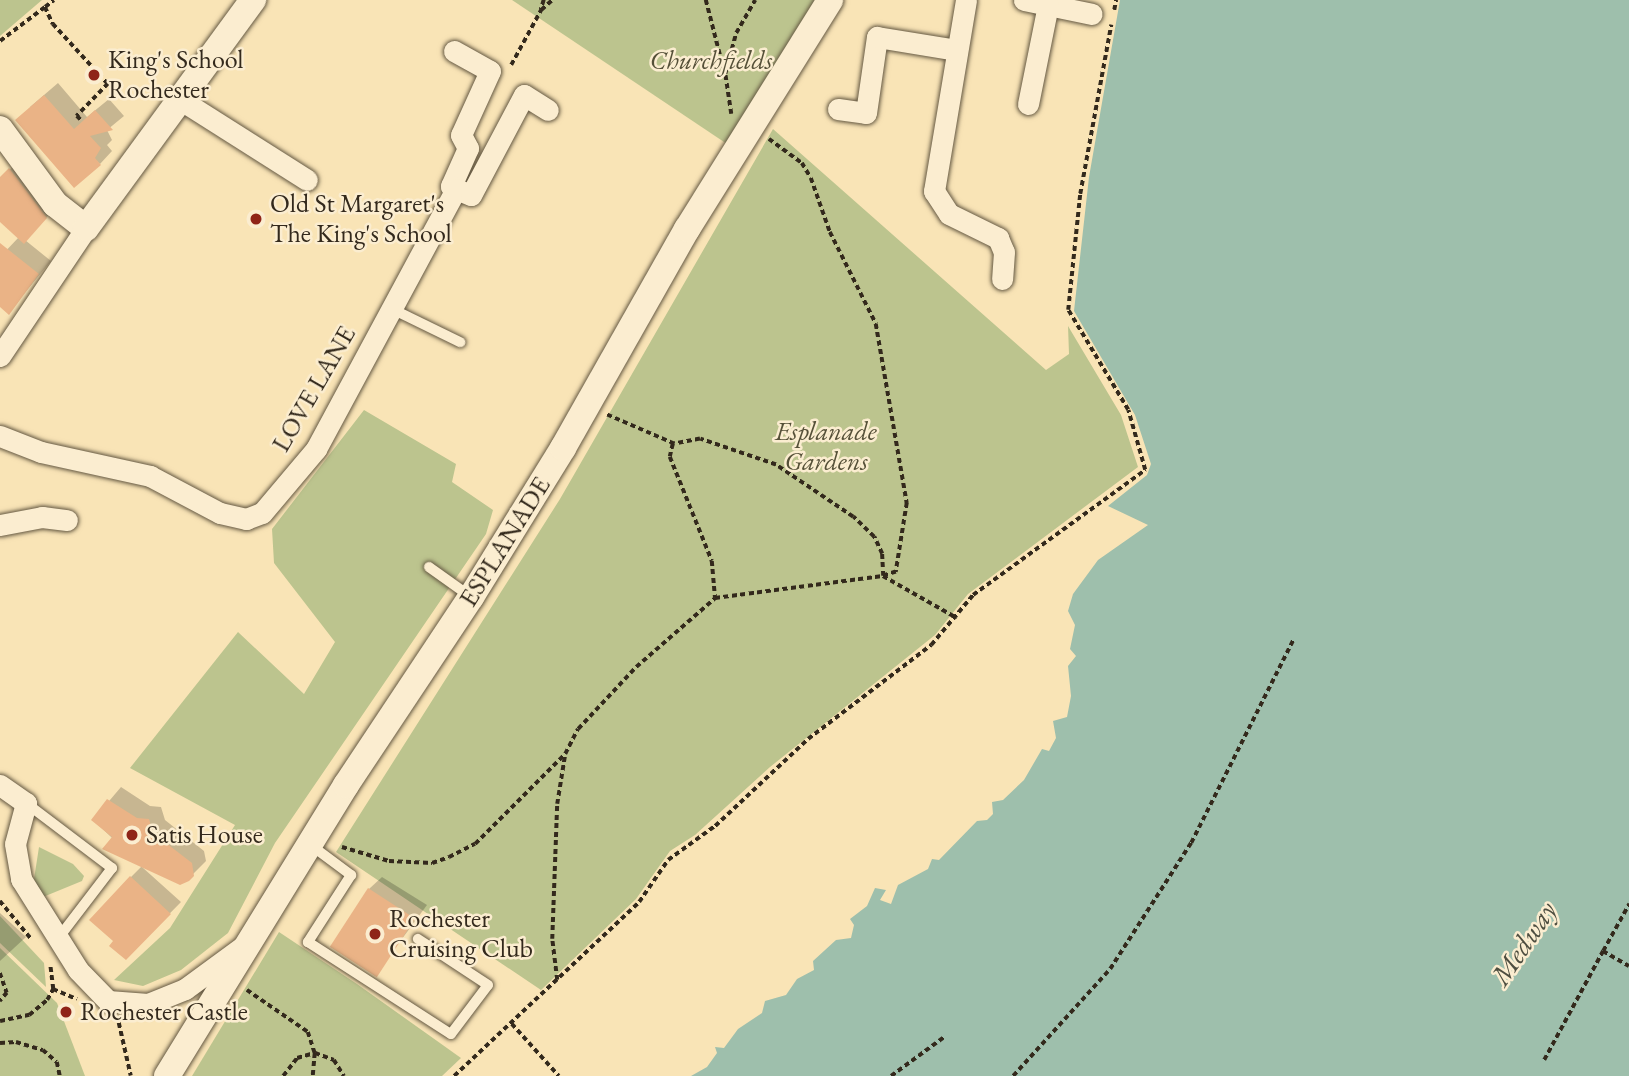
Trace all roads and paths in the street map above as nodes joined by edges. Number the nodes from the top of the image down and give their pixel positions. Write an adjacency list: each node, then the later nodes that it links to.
1 (54, 0): 12 (path)
2 (253, 0): 18 (street)
3 (544, 0): 4 (path)
4 (552, 0)
5 (706, 0): 17 (path)
6 (755, 0): 17 (path)
7 (830, 0): 24 (street, ESPLANADE)
8 (966, 0): 15 (street)
9 (1024, 0): 11 (street)
10 (1116, 0): 41 (path)
11 (1048, 5): 13 (street); 19 (street)
12 (45, 7): 14 (path); 22 (path)
13 (1092, 14)
14 (0, 41)
15 (956, 50): 20 (street); 28 (street)
16 (454, 51): 26 (street, LOVE LANE)
17 (725, 74): 24 (path)
18 (181, 100): 25 (street); 27 (street)
19 (1028, 104)
20 (838, 109)
21 (548, 110): 26 (street)
22 (82, 121)
23 (0, 129): 27 (street)
24 (746, 137): 32 (street, ESPLANADE); 38 (path)
25 (307, 180)
26 (456, 189): 29 (street, LOVE LANE)
27 (86, 228): 31 (street)
28 (1002, 279)
29 (392, 309): 30 (lane); 33 (street, LOVE LANE)
30 (460, 342)
31 (0, 356)
32 (587, 404): 34 (path); 39 (street, ESPLANADE)
33 (0, 436)
34 (674, 443): 38 (path); 40 (path)
35 (67, 520): 36 (street)
36 (0, 525)
37 (429, 568): 39 (lane)
38 (883, 576): 40 (path); 41 (path)
39 (471, 597): 46 (street, ESPLANADE)
40 (715, 598): 43 (path)
41 (957, 618): 57 (path)
42 (1294, 638): 74 (path)
43 (565, 754): 46 (path); 57 (path)
44 (0, 785): 45 (street)
45 (26, 803): 49 (street); 49 (lane)
46 (315, 841): 50 (street, ESPLANADE); 51 (lane)
47 (0, 901): 52 (path)
48 (1629, 904): 53 (path)
49 (60, 936): 50 (street)
50 (256, 937): 58 (street, ESPLANADE)
51 (418, 939)
52 (38, 946)
53 (1604, 951): 55 (path); 65 (path)
54 (48, 962): 60 (path)
55 (1629, 966)
56 (0, 973): 59 (path)
57 (557, 979): 61 (path)
58 (229, 980): 64 (path); 67 (street, ESPLANADE)
59 (0, 1001)
60 (0, 1021)
61 (512, 1024): 71 (path); 72 (path)
62 (944, 1037): 73 (path)
63 (0, 1043): 66 (path)
64 (315, 1053): 68 (path); 69 (path); 70 (path)
65 (1544, 1060)
66 (61, 1076)
67 (167, 1076)
68 (283, 1076)
69 (313, 1076)
70 (344, 1076)
71 (454, 1076)
72 (559, 1076)
73 (891, 1076)
74 (1013, 1076)

